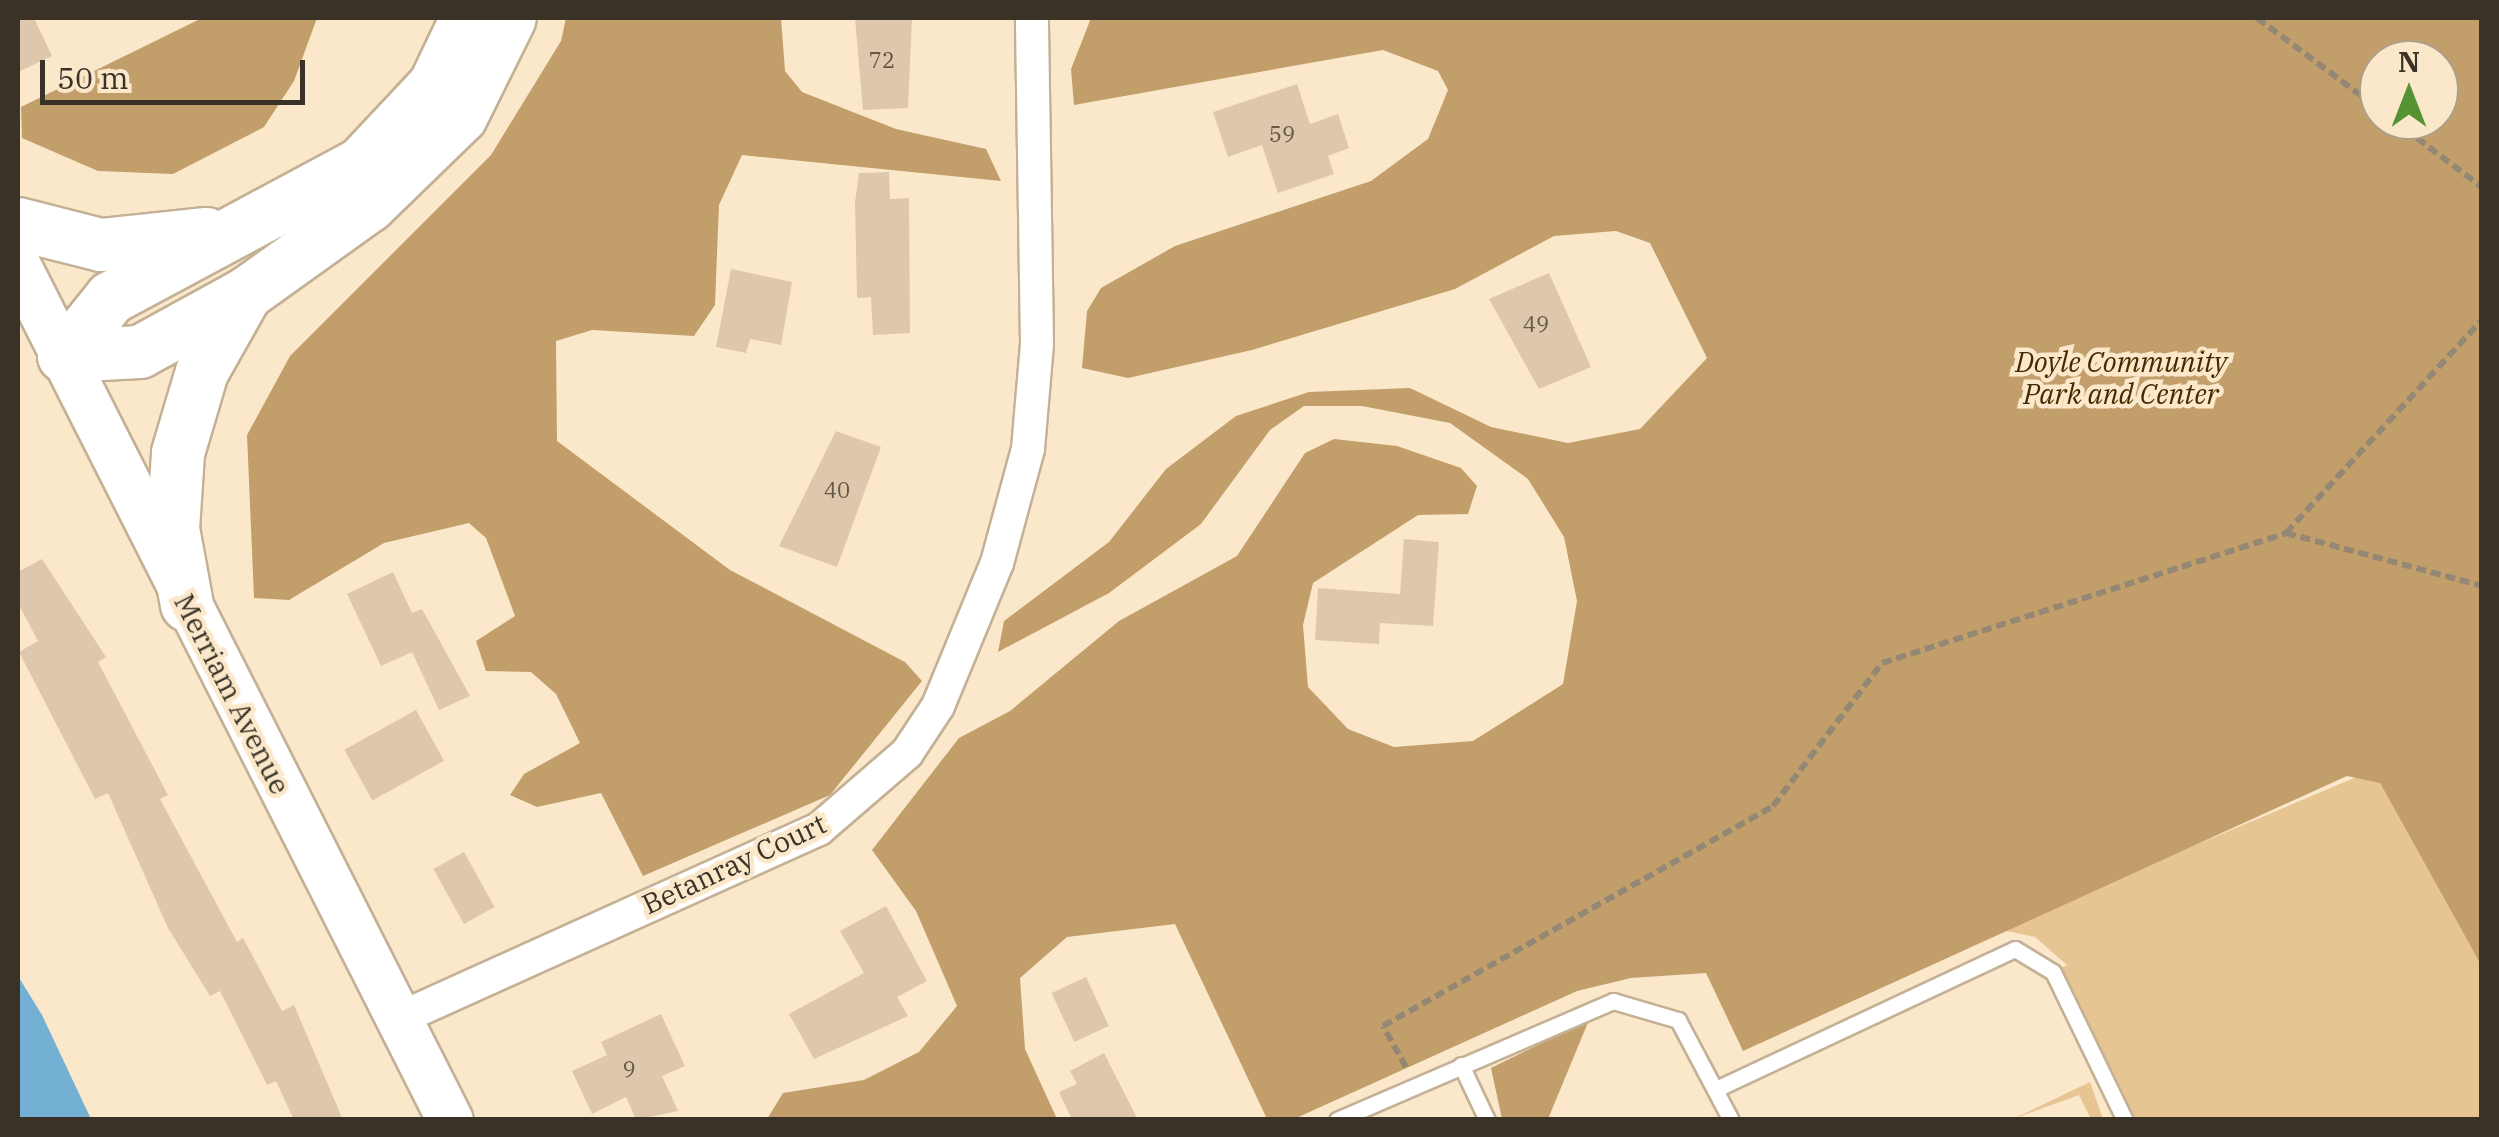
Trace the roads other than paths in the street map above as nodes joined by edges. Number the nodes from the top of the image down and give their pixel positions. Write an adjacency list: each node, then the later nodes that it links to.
1 (467, 18): 5 (highway)
2 (510, 18): 7 (highway)
3 (1032, 18): 10 (street, Betanray Court)
4 (18, 224): 5 (highway)
5 (223, 232): 8 (highway)
6 (18, 266): 8 (main road, Merriam Avenue)
7 (246, 294): 8 (highway); 9 (highway)
8 (64, 356): 9 (main road, Merriam Avenue)
9 (187, 605): 10 (main road, Merriam Avenue)
10 (398, 1020): 13 (main road, Merriam Avenue)
11 (1461, 1065): 12 (lane); 14 (lane); 15 (lane)
12 (1716, 1089): 16 (lane); 17 (lane)
13 (450, 1120)
14 (1338, 1120)
15 (1486, 1120)
16 (1731, 1120)
17 (2125, 1120)

